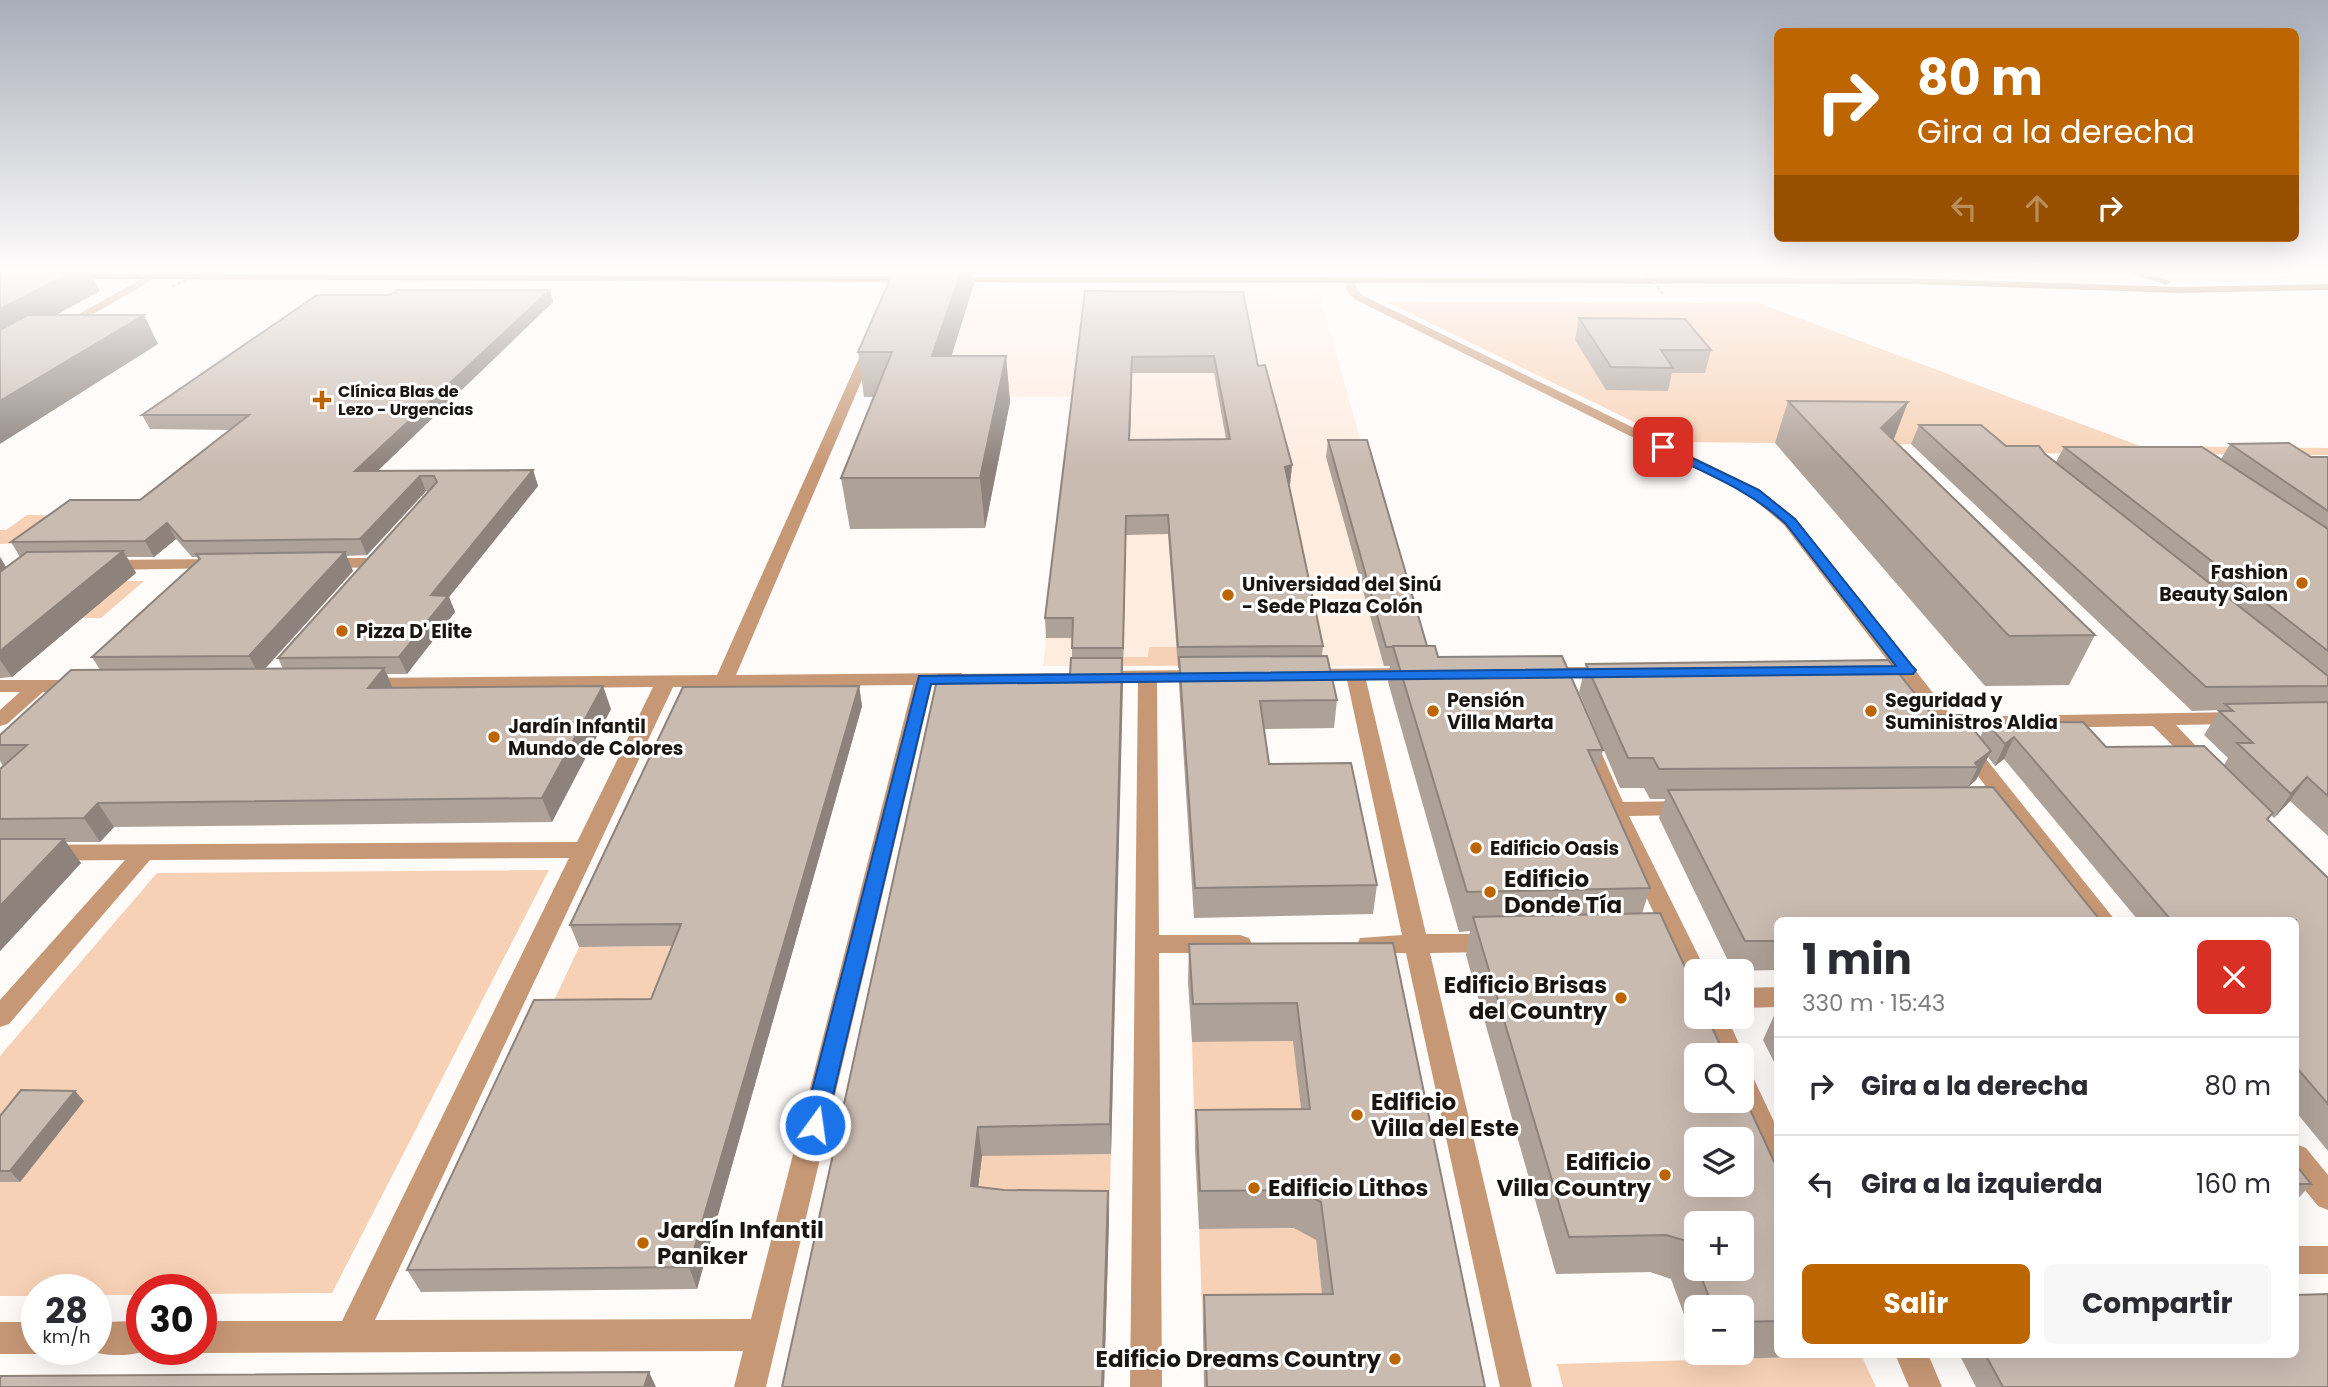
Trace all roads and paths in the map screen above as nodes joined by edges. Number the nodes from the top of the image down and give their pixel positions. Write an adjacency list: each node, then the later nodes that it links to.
1 (874, 337): 22 (street)
2 (1439, 337): 8 (street)
3 (377, 558): 4 (street); 7 (street)
4 (305, 563)
5 (237, 564): 6 (street)
6 (89, 565)
7 (355, 582)
8 (1908, 670): 9 (street); 32 (street)
9 (1852, 671)
10 (1522, 673): 11 (street)
11 (1558, 673): 12 (street); 27 (street)
12 (1628, 673)
13 (1434, 674): 14 (street)
14 (1355, 675): 16 (street); 48 (street)
15 (1217, 676): 17 (street)
16 (1286, 676)
17 (1148, 677): 19 (street); 45 (street)
18 (976, 678): 20 (street)
19 (1081, 678)
20 (924, 679): 22 (street); 59 (street)
21 (666, 681): 22 (street); 23 (street); 38 (street)
22 (724, 681)
23 (347, 684)
24 (38, 686): 25 (street); 26 (street); 30 (street)
25 (104, 686)
26 (0, 687)
27 (1568, 698)
28 (2259, 718): 29 (street)
29 (2158, 719): 32 (street); 33 (street)
30 (0, 720)
31 (1579, 723): 37 (street)
32 (1949, 723): 35 (street)
33 (2216, 777)
34 (1983, 806): 35 (street)
35 (2011, 806): 41 (street)
36 (1710, 808): 37 (street)
37 (1615, 809): 42 (street)
38 (587, 850): 40 (street); 60 (street)
39 (0, 853): 40 (street)
40 (143, 854): 52 (street)
41 (2101, 917)
42 (1679, 939): 43 (street); 49 (street)
43 (1624, 940)
44 (1514, 942): 48 (street)
45 (1147, 944): 46 (street); 66 (street)
46 (1269, 944)
47 (1350, 944): 48 (street)
48 (1418, 944): 67 (street)
49 (1688, 959)
50 (1774, 997): 51 (street)
51 (1754, 998)
52 (0, 1017)
53 (1754, 1108): 54 (street)
54 (1774, 1152)
55 (2299, 1161): 56 (street)
56 (2328, 1197)
57 (2299, 1260): 58 (street)
58 (2328, 1260)
59 (763, 1335): 60 (street); 65 (street)
60 (351, 1336): 61 (street)
61 (217, 1337)
62 (0, 1338): 63 (street)
63 (21, 1338)
64 (1913, 1358): 68 (street)
65 (750, 1387)
66 (1146, 1387)
67 (1516, 1387)
68 (1926, 1387)

